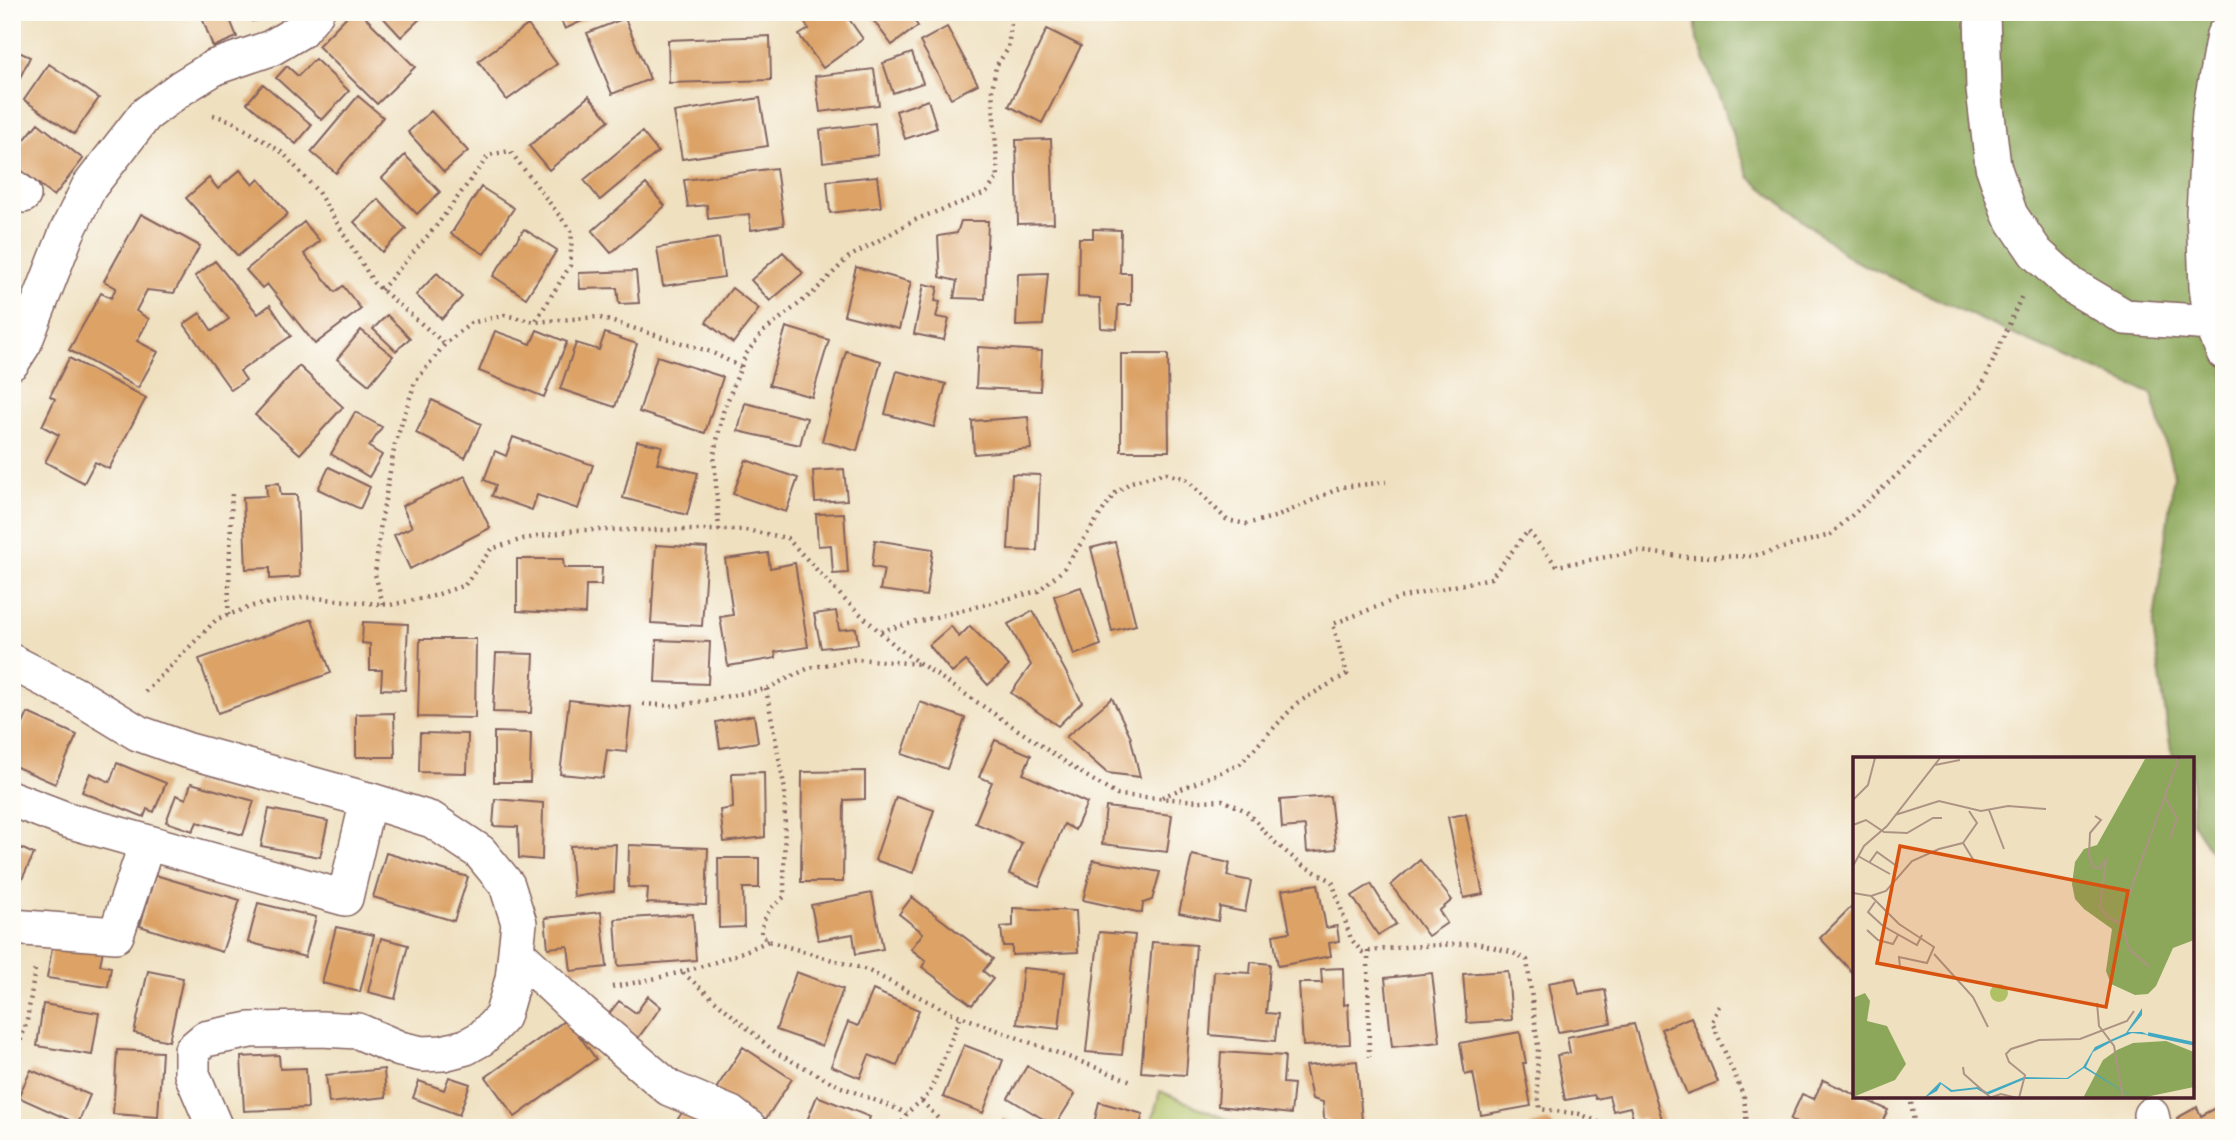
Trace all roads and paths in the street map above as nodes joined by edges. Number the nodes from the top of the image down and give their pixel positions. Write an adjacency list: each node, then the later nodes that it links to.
1 (316, 12): 5 (street)
2 (1007, 12): 12 (path)
3 (1982, 12): 9 (street)
4 (2224, 35): 9 (street)
5 (166, 100): 6 (path); 11 (street)
6 (382, 290): 8 (path); 10 (path)
7 (2035, 300): 24 (path)
8 (535, 322): 10 (path); 12 (path)
9 (2218, 338)
10 (445, 344): 16 (path)
11 (12, 362)
12 (741, 366): 15 (path)
13 (1386, 482): 18 (path)
14 (232, 491): 17 (path)
15 (719, 530): 16 (path); 18 (path)
16 (383, 604): 17 (path)
17 (228, 615): 23 (path)
18 (880, 631): 20 (path)
19 (12, 662): 23 (street)
20 (920, 664): 21 (path); 24 (path)
21 (766, 689): 22 (path); 29 (path)
22 (643, 704)
23 (119, 722): 26 (street)
24 (1161, 797): 30 (path)
25 (12, 799): 27 (street)
26 (368, 800): 27 (street); 31 (street)
27 (147, 843): 28 (street)
28 (27, 928): 37 (path)
29 (768, 941): 32 (path); 35 (path)
30 (1368, 951): 36 (path); 47 (path)
31 (516, 952): 33 (street); 43 (street)
32 (683, 972): 33 (path); 41 (path)
33 (563, 997): 44 (street)
34 (1718, 1006): 42 (path)
35 (961, 1016): 38 (path); 40 (path)
36 (1369, 1057)
37 (12, 1067)
38 (1134, 1082)
39 (1910, 1098): 50 (path)
40 (922, 1101): 41 (path); 46 (path)
41 (907, 1114): 45 (path)
42 (1747, 1125): 48 (path); 49 (path)
43 (215, 1128)
44 (749, 1128)
45 (899, 1128)
46 (947, 1128)
47 (1612, 1128)
48 (1722, 1128)
49 (1764, 1128)
50 (1914, 1128)

